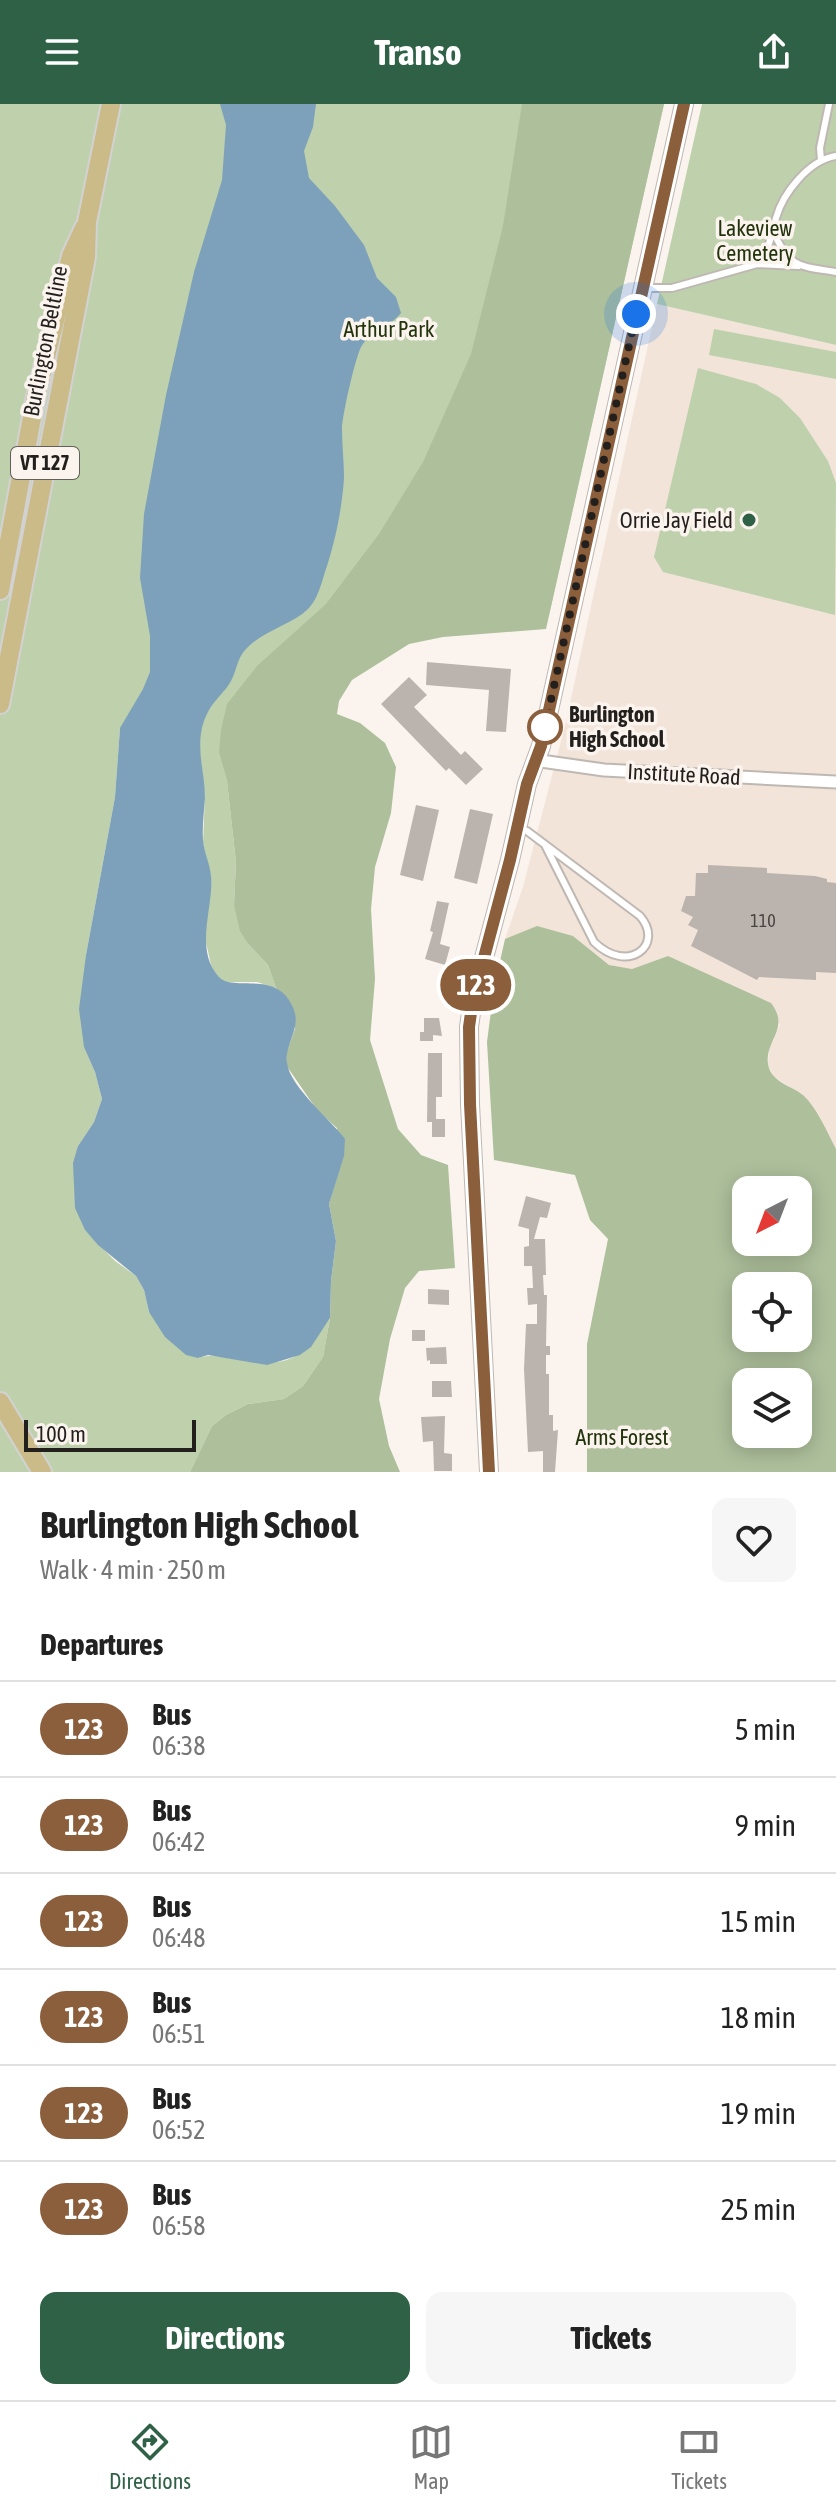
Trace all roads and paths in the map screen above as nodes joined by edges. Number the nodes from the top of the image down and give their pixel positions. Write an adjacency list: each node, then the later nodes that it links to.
1 (111, 104): 6 (main road, Burlington Beltline / VT 127)
2 (684, 104): 11 (main road)
3 (829, 104): 5 (lane)
4 (836, 156): 5 (lane)
5 (821, 160): 7 (lane)
6 (87, 222): 12 (main road, Burlington Beltline / VT 127); 14 (main road, Burlington Beltline / VT 127)
7 (774, 233): 8 (lane); 9 (lane)
8 (757, 264): 9 (lane); 11 (lane)
9 (798, 266): 10 (lane)
10 (836, 272)
11 (642, 287): 15 (main road)
12 (2, 578): 13 (main road, Burlington Beltline / VT 127)
13 (0, 590)
14 (0, 704)
15 (534, 760): 16 (street, Institute Road); 21 (main road)
16 (836, 782)
17 (527, 831): 18 (lane)
18 (546, 847): 18 (lane)
19 (0, 1402): 20 (main road)
20 (42, 1472)
21 (489, 1472)

